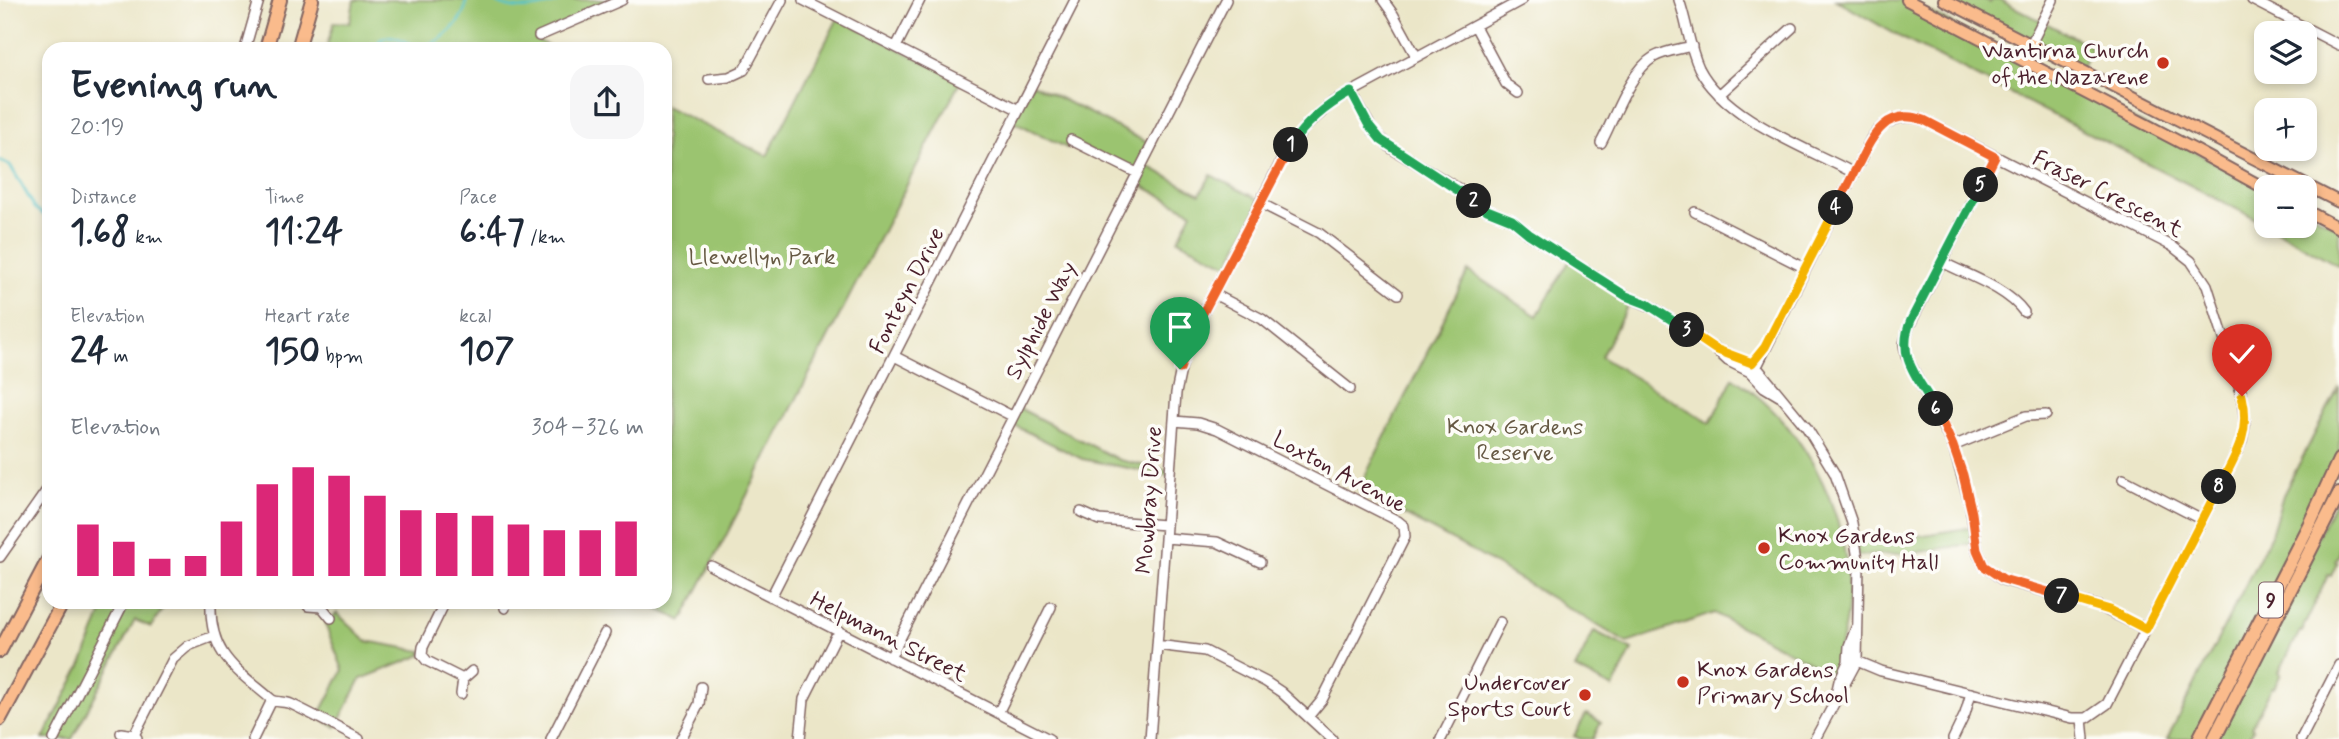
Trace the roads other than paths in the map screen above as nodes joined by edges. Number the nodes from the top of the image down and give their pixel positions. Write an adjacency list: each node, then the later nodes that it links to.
1 (259, 0): 20 (street)
2 (280, 0): 21 (highway)
3 (312, 0): 22 (highway)
4 (622, 0): 19 (street)
5 (782, 0): 28 (street)
6 (803, 0): 26 (street)
7 (920, 0): 26 (street)
8 (1075, 0): 32 (street, Fonteyn Drive)
9 (1226, 0): 38 (street, Sylphide Way)
10 (1383, 0): 27 (street)
11 (1522, 0): 17 (street, Mowbray Drive)
12 (1679, 0): 25 (street)
13 (1907, 0): 36 (main road)
14 (1944, 0): 23 (main road)
15 (2053, 0): 23 (street)
16 (2254, 0): 24 (street)
17 (1475, 26): 27 (street, Mowbray Drive); 30 (street)
18 (1792, 28): 31 (street)
19 (539, 36)
20 (247, 42)
21 (268, 42)
22 (300, 42)
23 (2031, 44): 33 (main road)
24 (2339, 45)
25 (1692, 46): 31 (street); 35 (street)
26 (896, 47): 32 (street)
27 (1416, 56): 29 (street, Mowbray Drive)
28 (709, 79)
29 (1351, 92): 41 (street, Mowbray Drive); 52 (street)
30 (1518, 93)
31 (1719, 95): 39 (street)
32 (1019, 110): 51 (street, Fonteyn Drive)
33 (2195, 128): 36 (main road); 42 (main road)
34 (1071, 140): 38 (street)
35 (1601, 143)
36 (2196, 149): 40 (main road)
37 (1995, 157): 39 (street, Fraser Crescent); 46 (street); 63 (street, Fraser Crescent)
38 (1137, 173): 55 (street, Sylphide Way)
39 (1854, 173): 47 (street, Fraser Crescent)
40 (2254, 181)
41 (1260, 202): 48 (street, Mowbray Drive); 49 (street)
42 (2339, 202)
43 (1695, 212): 47 (street)
44 (2317, 216): 45 (main road)
45 (2339, 228)
46 (1942, 262): 50 (street); 57 (street)
47 (1805, 268): 52 (street, Fraser Crescent)
48 (1214, 294): 53 (street); 56 (street, Mowbray Drive)
49 (1398, 294)
50 (2024, 312)
51 (894, 356): 55 (street); 70 (street, Fonteyn Drive)
52 (1752, 369): 86 (street)
53 (1350, 389)
54 (2046, 415): 57 (street)
55 (1012, 416): 85 (street, Sylphide Way)
56 (1174, 421): 64 (street, Mowbray Drive); 95 (street, Loxton Avenue)
57 (1953, 446): 79 (street)
58 (2339, 460): 113 (highway, 9)
59 (2123, 479): 63 (street)
60 (2339, 495): 114 (highway, 9)
61 (42, 497): 66 (street)
62 (1080, 512): 64 (street)
63 (2202, 520): 79 (street, Fraser Crescent)
64 (1165, 526): 65 (street, Mowbray Drive)
65 (1165, 538): 67 (street); 83 (street, Mowbray Drive)
66 (0, 557)
67 (1260, 562)
68 (711, 566): 70 (street, Helpmann Street)
69 (42, 571): 84 (highway)
70 (771, 597): 80 (street, Helpmann Street)
71 (1051, 607): 94 (street)
72 (59, 609): 96 (highway)
73 (120, 609): 100 (street)
74 (212, 609): 82 (street)
75 (326, 609): 77 (street)
76 (442, 609): 89 (street)
77 (331, 618)
78 (1500, 622): 109 (street)
79 (2146, 629): 97 (street, Fraser Crescent)
80 (838, 632): 85 (street, Helpmann Street); 105 (street)
81 (604, 633): 103 (street)
82 (214, 636): 93 (street); 99 (street)
83 (1157, 645): 95 (street); 107 (street, Mowbray Drive)
84 (0, 651)
85 (890, 658): 94 (street, Helpmann Street)
86 (1853, 664): 91 (street); 110 (street)
87 (2339, 664): 115 (street)
88 (472, 671): 89 (street)
89 (463, 679): 92 (street)
90 (701, 687): 104 (street)
91 (1971, 693): 97 (street); 111 (street)
92 (461, 694)
93 (272, 700): 101 (street); 102 (street)
94 (998, 713): 106 (street, Helpmann Street)
95 (1308, 717): 108 (street)
96 (0, 719)
97 (2082, 719): 112 (street)
98 (121, 733): 99 (street)
99 (136, 737)
100 (54, 739)
101 (253, 739)
102 (359, 739)
103 (551, 739)
104 (681, 739)
105 (800, 739)
106 (1049, 739)
107 (1150, 739)
108 (1332, 739)
109 (1441, 739)
110 (1815, 739)
111 (1953, 739)
112 (2084, 739)
113 (2199, 739)
114 (2214, 739)
115 (2301, 739)

